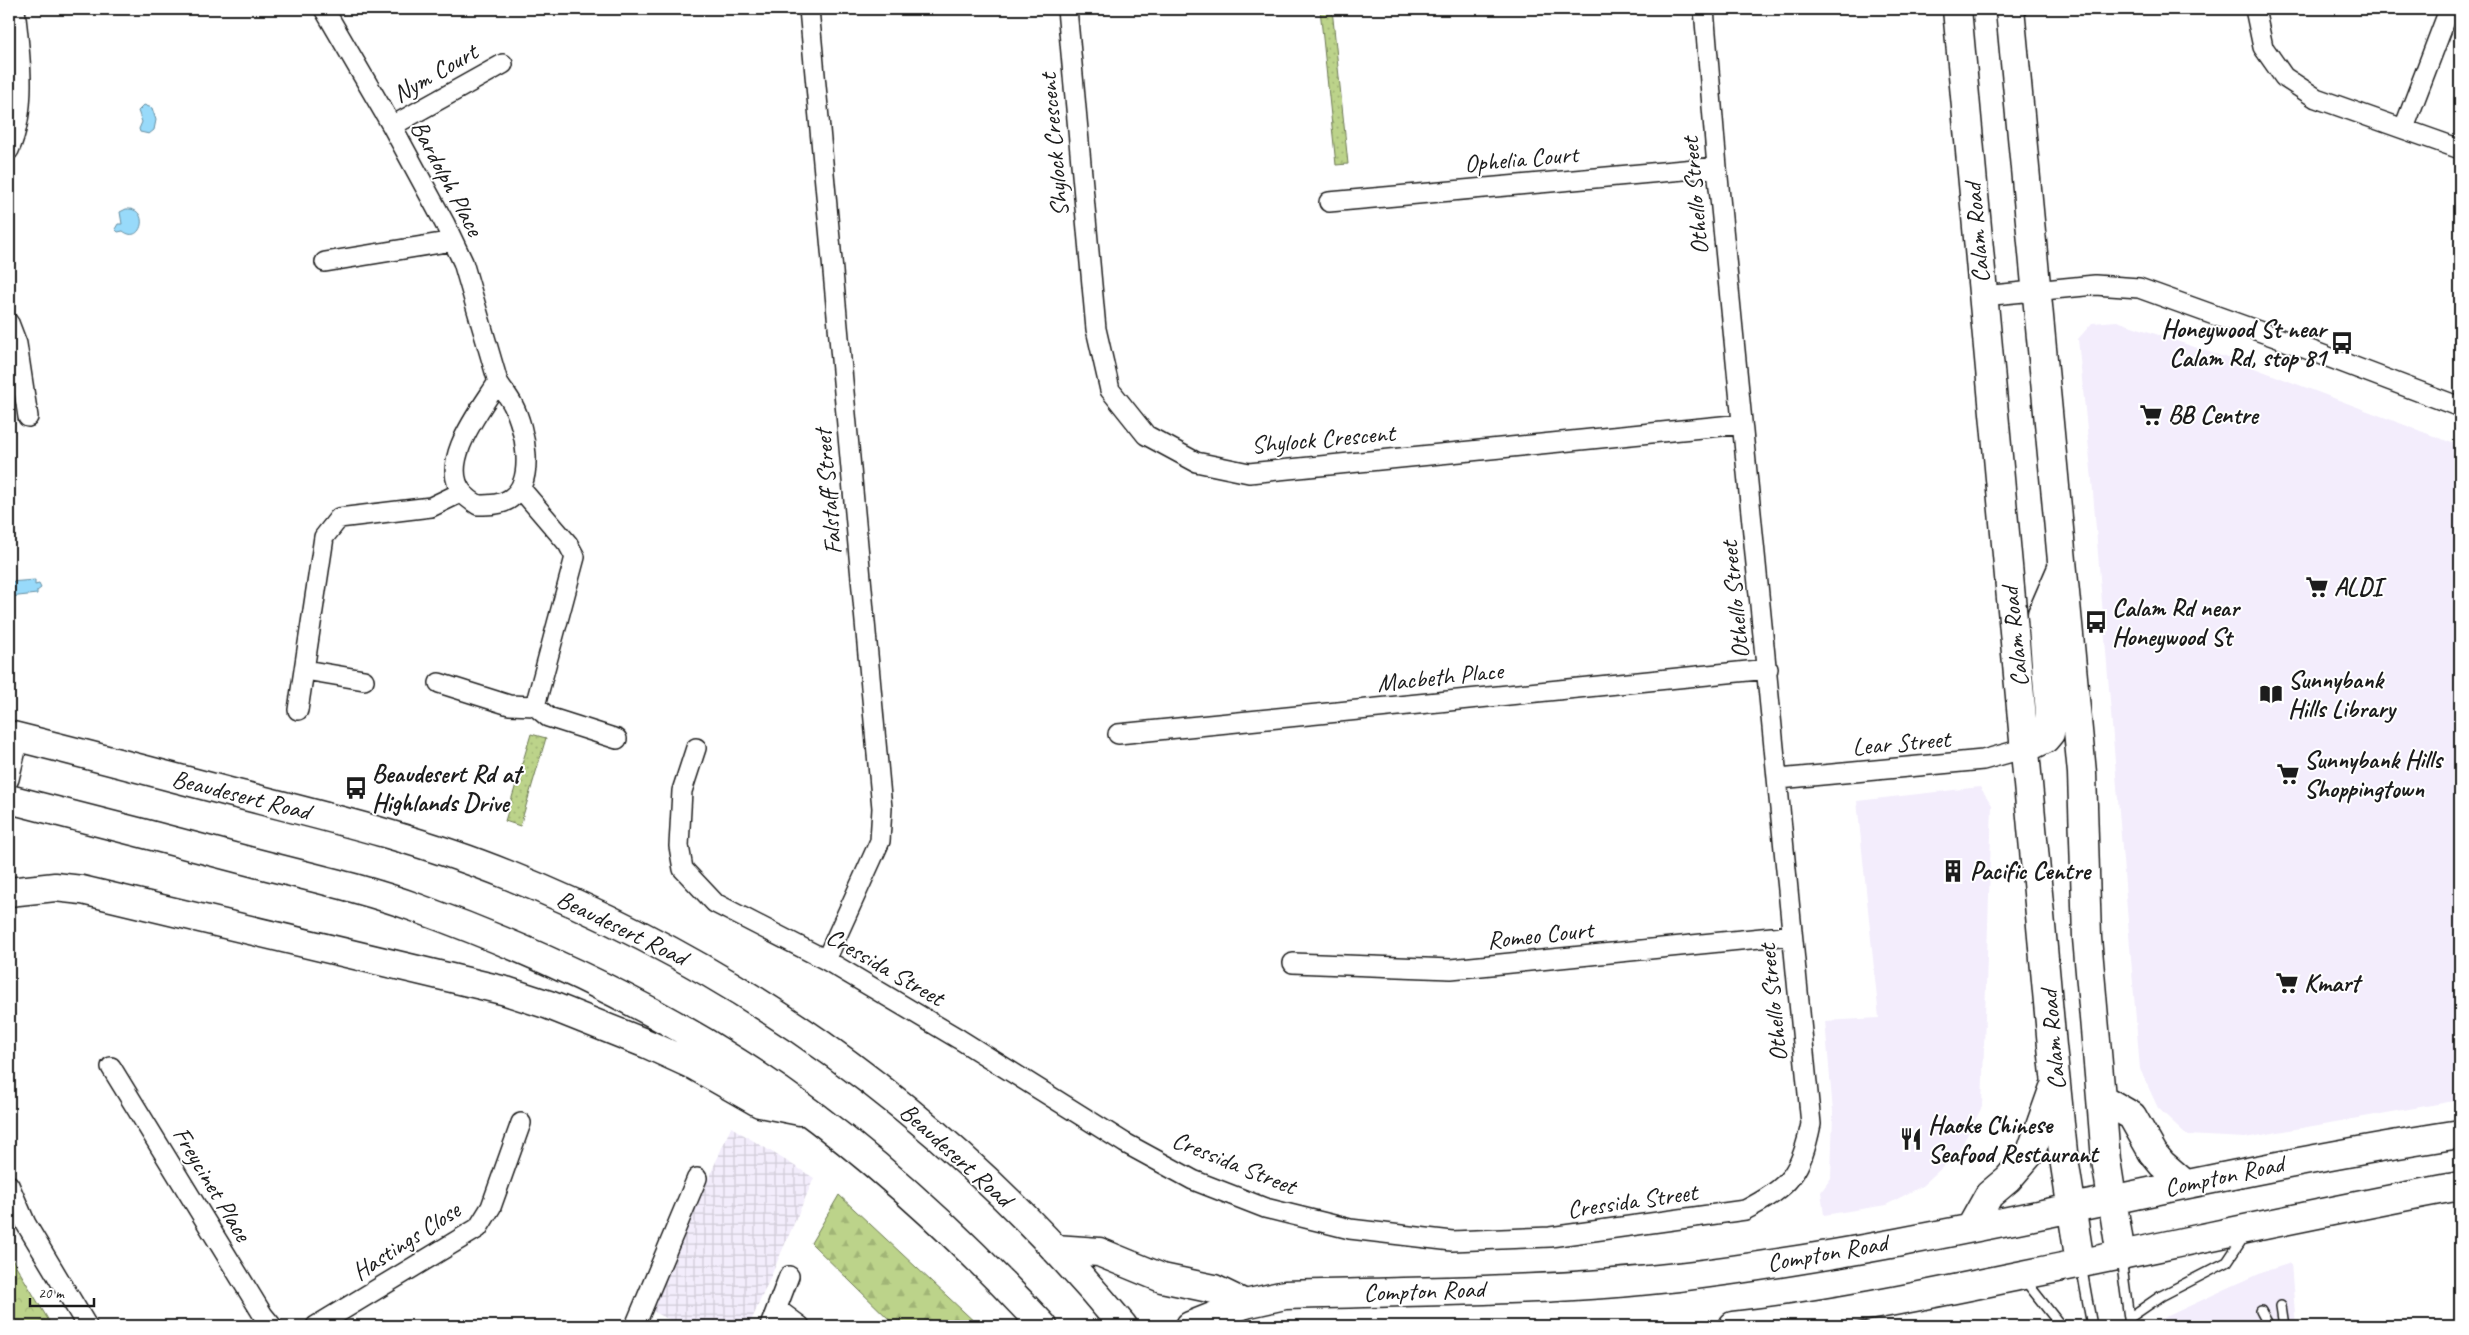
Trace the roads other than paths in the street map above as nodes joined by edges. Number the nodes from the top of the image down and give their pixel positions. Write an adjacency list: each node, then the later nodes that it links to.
1 (15, 9): 13 (street)
2 (324, 9): 11 (street, Bardolph Place)
3 (809, 9): 45 (street, Falstaff Street)
4 (1067, 9): 25 (street, Shylock Crescent)
5 (1704, 9): 15 (street, Othello Street)
6 (1957, 9): 20 (main road, Calam Road)
7 (2010, 9): 19 (main road, Calam Road)
8 (2256, 9): 12 (street)
9 (2446, 18): 12 (street)
10 (503, 64): 11 (street, Nym Court)
11 (392, 126): 17 (street, Bardolph Place)
12 (2404, 128): 14 (street)
13 (9, 150)
14 (2460, 150)
15 (1717, 167): 16 (street, Ophelia Court); 25 (street, Othello Street)
16 (1329, 202)
17 (453, 241): 18 (street); 22 (street, Bardolph Place)
18 (325, 262)
19 (2036, 290): 20 (street); 23 (street); 28 (main road, Calam Road)
20 (1983, 296): 39 (main road, Calam Road)
21 (9, 323): 24 (street)
22 (498, 382): 26 (street, Bardolph Place); 27 (street)
23 (2460, 407)
24 (28, 417)
25 (1742, 424): 29 (street, Othello Street)
26 (520, 489): 27 (street); 33 (street)
27 (462, 492): 30 (street)
28 (2062, 568): 39 (main road); 49 (main road, Calam Road)
29 (1768, 669): 35 (street, Macbeth Place); 41 (street, Othello Street)
30 (305, 670): 31 (street); 34 (street)
31 (364, 680)
32 (439, 683): 33 (street)
33 (534, 706): 37 (street)
34 (298, 710)
35 (1118, 734)
36 (14, 737): 40 (street); 64 (main road, Beaudesert Road)
37 (617, 739)
38 (696, 748): 45 (street, Cressida Street)
39 (2026, 748): 41 (street, Lear Street); 48 (main road, Calam Road)
40 (9, 779)
41 (1779, 779): 44 (street, Othello Street)
42 (9, 799): 50 (main road)
43 (9, 892): 50 (main road)
44 (1791, 935): 46 (street, Romeo Court); 54 (street, Othello Street)
45 (826, 960): 54 (street, Cressida Street)
46 (1292, 963)
47 (112, 1067): 75 (street, Freycinet Place)
48 (2057, 1084): 59 (main road, Calam Road); 62 (main road)
49 (2101, 1098): 55 (main road); 58 (main road, Calam Road)
50 (809, 1112): 80 (main road)
51 (521, 1122): 76 (street, Hastings Close)
52 (2460, 1134): 55 (main road, Compton Road)
53 (697, 1178): 77 (street)
54 (1789, 1181)
55 (2186, 1184): 58 (main road, Compton Road)
56 (9, 1185): 61 (street)
57 (2460, 1186): 63 (main road)
58 (2112, 1199): 59 (main road, Compton Road); 65 (main road, Calam Road)
59 (2071, 1207): 62 (main road, Compton Road); 66 (main road, Calam Road)
60 (9, 1210): 61 (street)
61 (26, 1224): 74 (street)
62 (1971, 1227): 69 (main road, Compton Road)
63 (2249, 1228): 65 (main road); 73 (lane)
64 (1055, 1249): 69 (main road); 81 (main road, Beaudesert Road)
65 (2121, 1256): 66 (main road); 73 (lane)
66 (2080, 1263): 68 (main road); 85 (lane)
67 (789, 1276): 71 (street)
68 (2022, 1276): 83 (main road); 84 (lane)
69 (1244, 1304): 82 (main road, Compton Road)
70 (2281, 1306): 87 (lane)
71 (777, 1309): 78 (street); 79 (street)
72 (2261, 1311): 86 (lane)
73 (2130, 1322)
74 (87, 1326)
75 (272, 1326)
76 (316, 1326)
77 (635, 1326)
78 (770, 1326)
79 (800, 1326)
80 (1043, 1326)
81 (1123, 1326)
82 (1190, 1326)
83 (1732, 1326)
84 (2061, 1326)
85 (2092, 1326)
86 (2268, 1326)
87 (2284, 1326)

